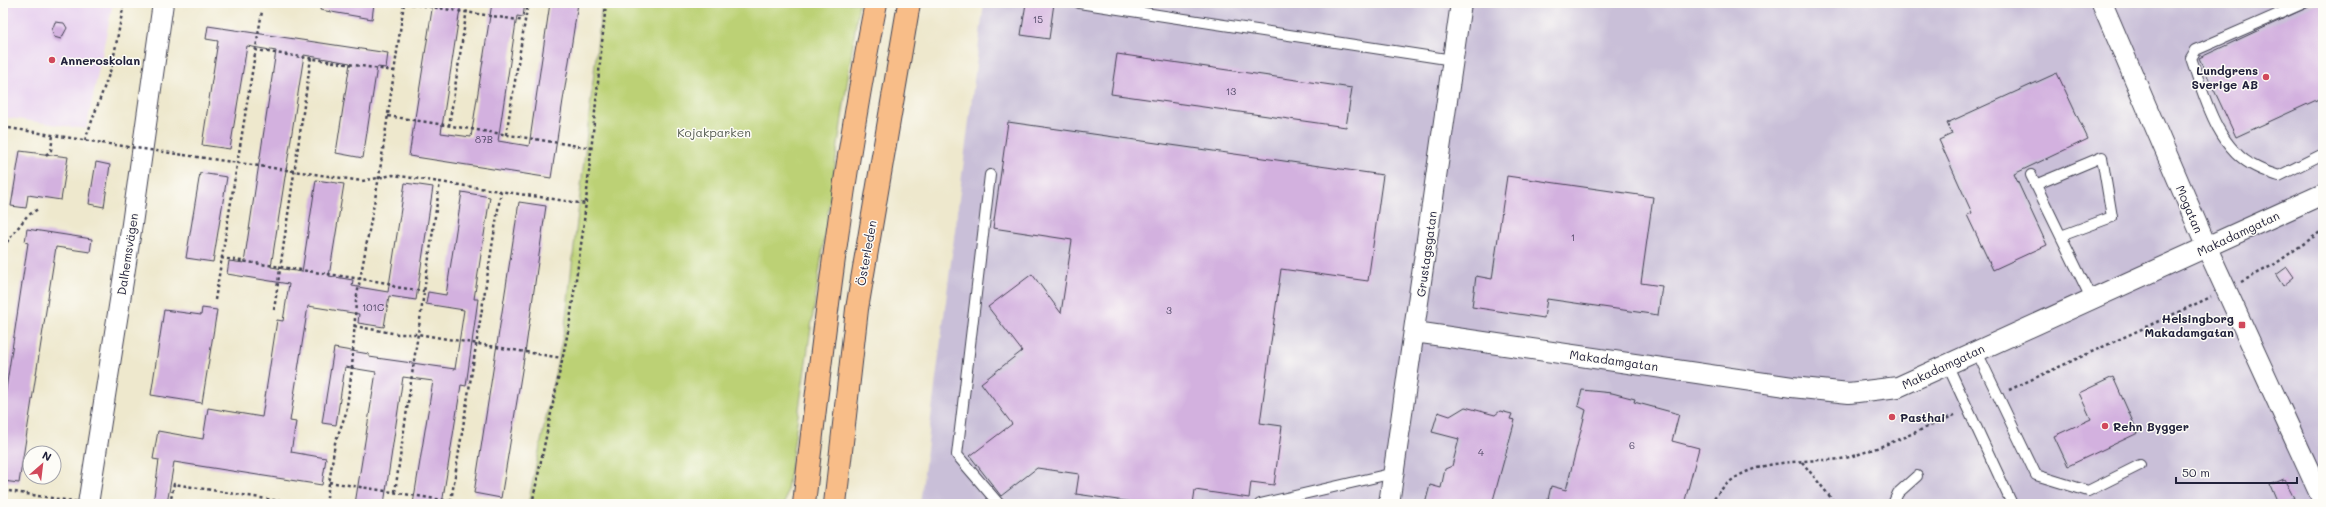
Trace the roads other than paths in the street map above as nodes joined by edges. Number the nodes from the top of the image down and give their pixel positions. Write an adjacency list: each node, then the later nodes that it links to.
1 (163, 3): 24 (street, Dalhemsvägen)
2 (876, 3): 25 (main road)
3 (909, 3): 26 (main road, Österleden)
4 (1079, 3): 8 (lane)
5 (1461, 3): 8 (street, Grustagsgatan)
6 (2102, 3): 15 (street, Mogatan)
7 (2304, 3): 9 (lane)
8 (1453, 60): 17 (street, Grustagsgatan)
9 (2323, 154)
10 (990, 175): 27 (lane)
11 (2031, 175): 12 (lane)
12 (2036, 185): 14 (lane); 14 (lane)
13 (2323, 194): 15 (street, Makadamgatan)
14 (2061, 236): 16 (lane)
15 (2207, 248): 16 (street, Makadamgatan); 23 (street, Mogatan)
16 (2091, 298): 18 (street, Makadamgatan)
17 (1415, 332): 19 (street, Makadamgatan); 21 (street, Grustagsgatan)
18 (1976, 350): 19 (street, Makadamgatan); 20 (lane)
19 (1947, 364): 31 (lane)
20 (2140, 465)
21 (1394, 473): 28 (lane); 29 (street, Grustagsgatan)
22 (1917, 476): 30 (lane)
23 (2323, 501)
24 (88, 504)
25 (804, 504)
26 (835, 504)
27 (999, 504)
28 (1260, 504)
29 (1389, 504)
30 (1893, 504)
31 (2012, 504)

